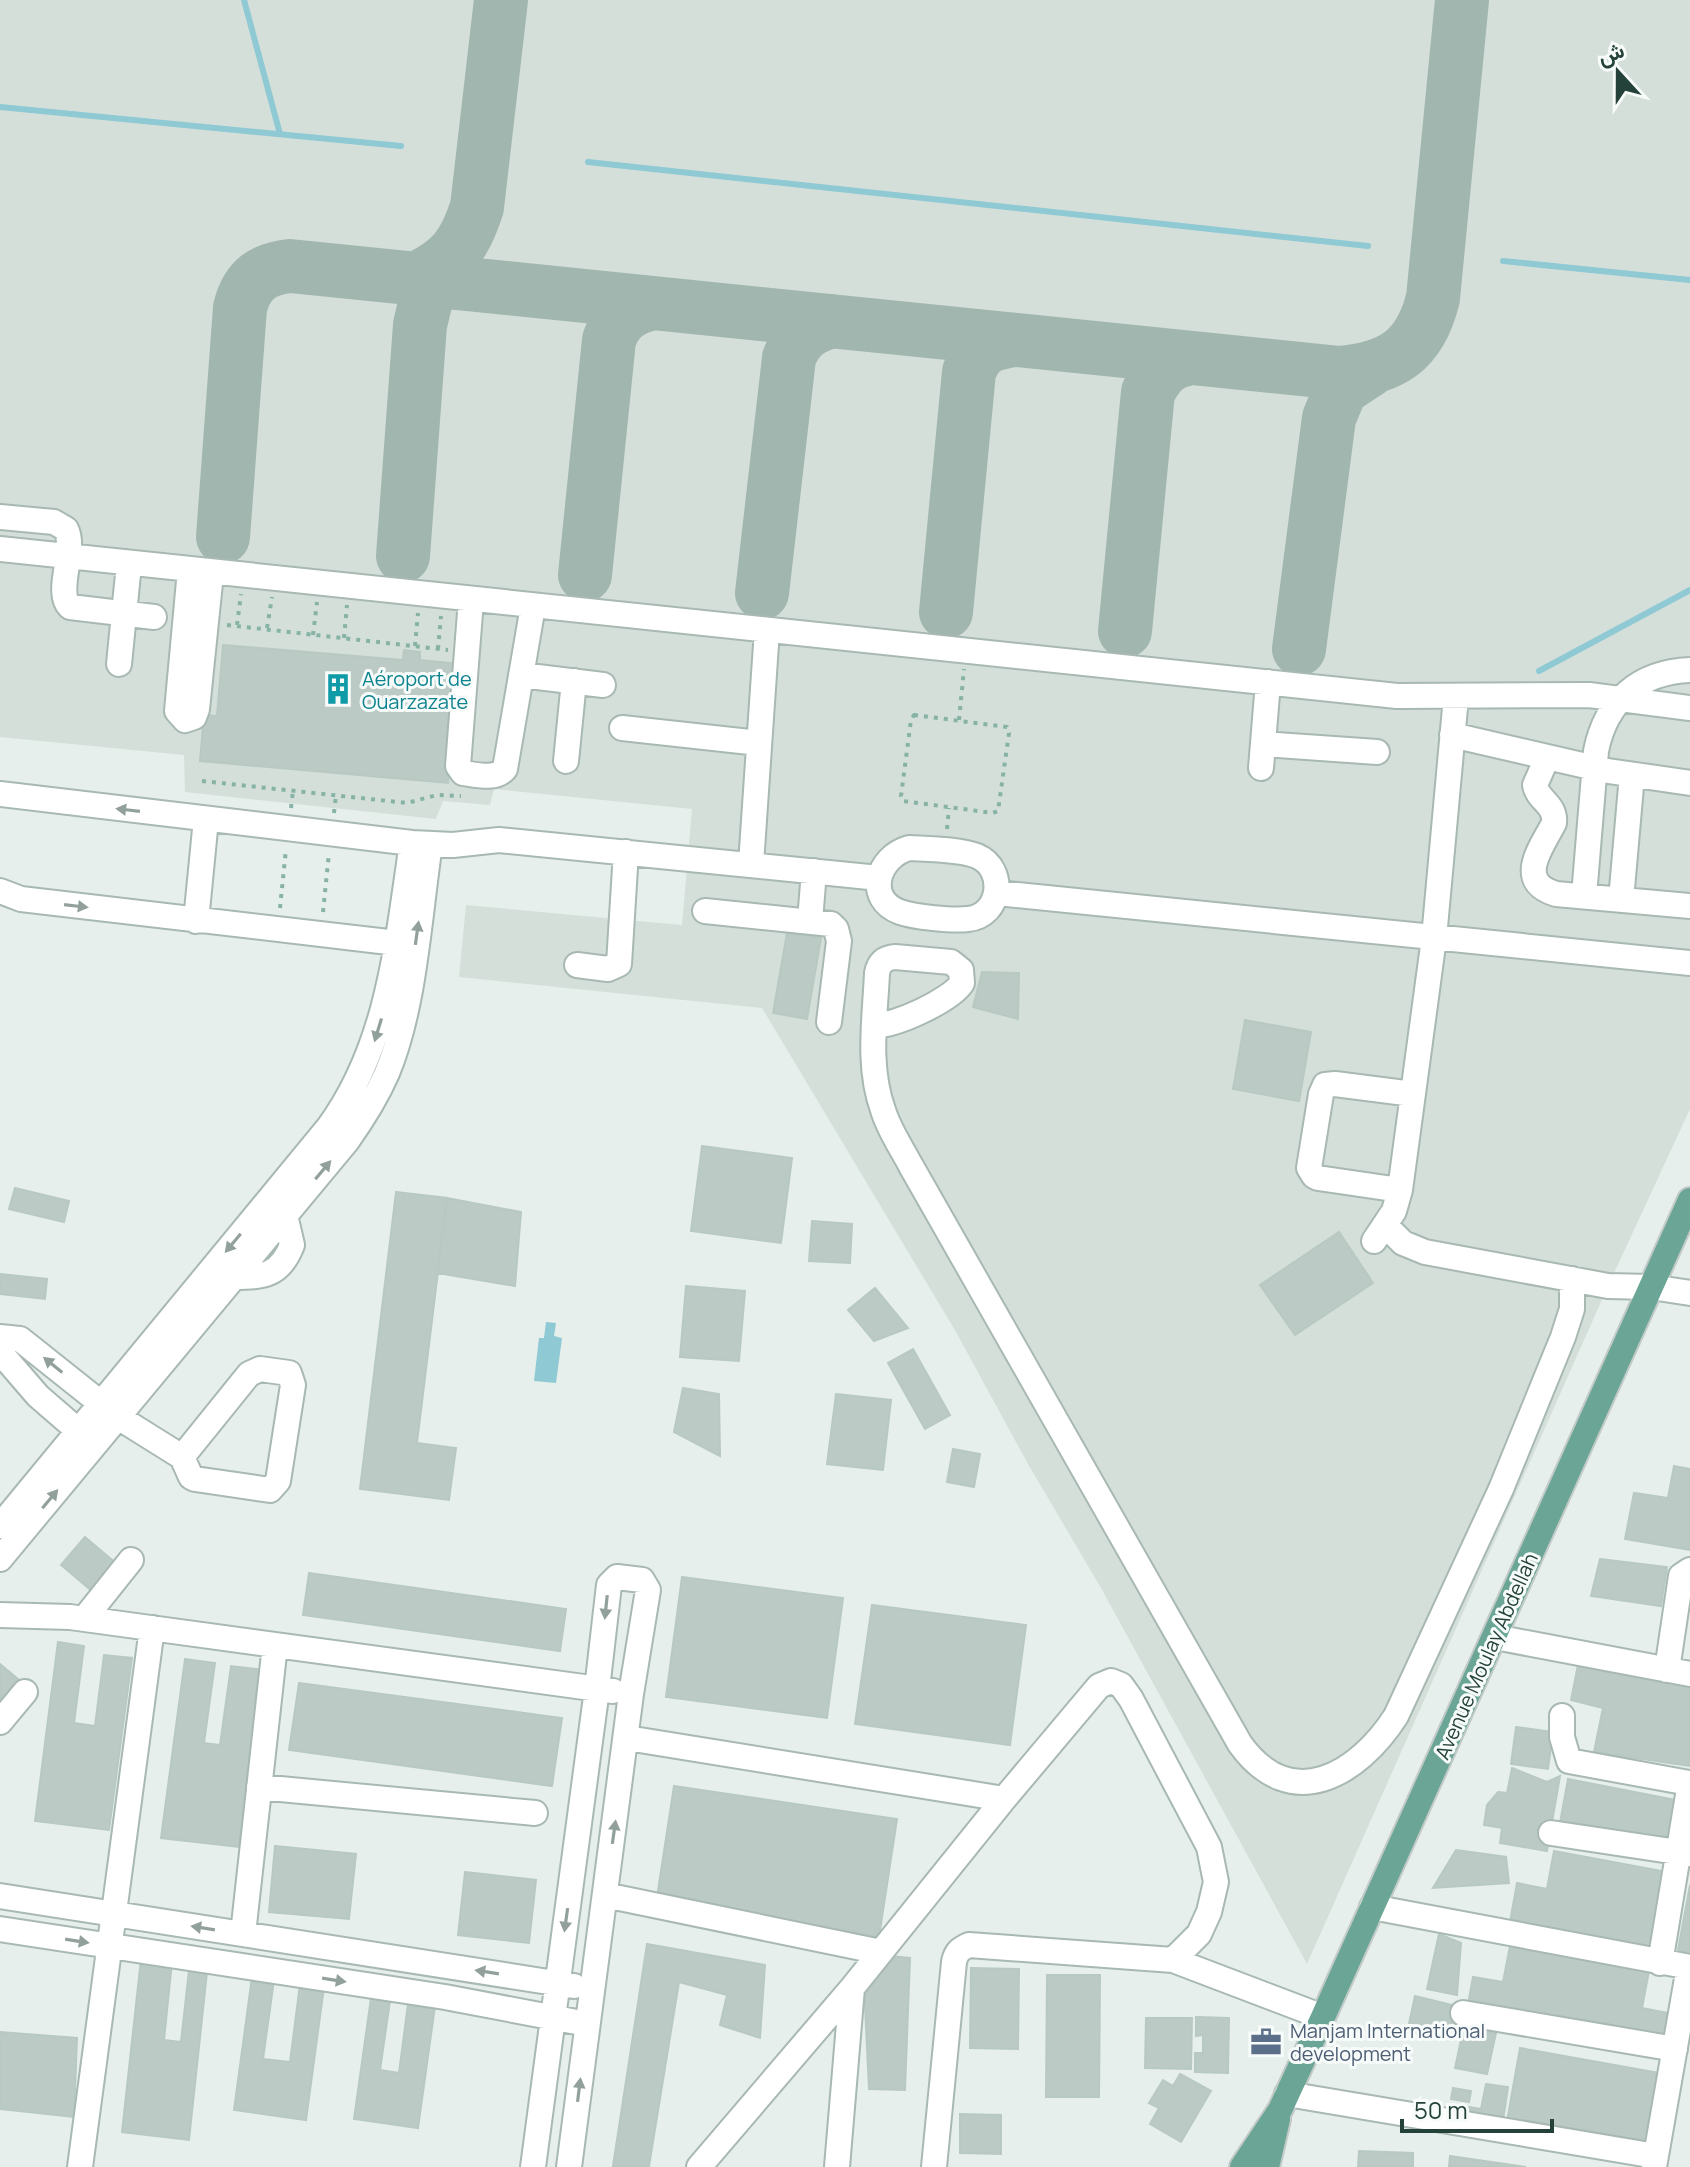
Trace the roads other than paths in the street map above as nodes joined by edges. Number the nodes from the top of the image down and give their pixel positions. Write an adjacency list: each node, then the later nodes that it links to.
1 (0, 517): 3 (street)
2 (0, 549): 3 (street)
3 (68, 558): 4 (street); 8 (street)
4 (129, 564): 5 (street); 8 (street)
5 (200, 572): 6 (street); 10 (street)
6 (471, 600): 7 (street); 14 (street)
7 (533, 606): 11 (street); 14 (street)
8 (124, 613): 9 (street); 12 (street)
9 (154, 617)
10 (195, 621)
11 (767, 630): 16 (street); 23 (street)
12 (119, 664)
13 (1690, 670): 19 (street)
14 (521, 675): 15 (street)
15 (574, 681): 17 (street); 26 (street)
16 (1268, 682): 18 (street); 24 (street)
17 (603, 685)
18 (1456, 697): 19 (street); 22 (street)
19 (1621, 699): 20 (street); 27 (street)
20 (1690, 708)
21 (622, 728): 23 (street)
22 (1452, 735): 25 (street); 45 (street)
23 (759, 743): 34 (street)
24 (1377, 752)
25 (1547, 758): 27 (street); 39 (street)
26 (566, 761)
27 (1595, 768): 28 (street); 39 (street)
28 (1632, 775): 29 (street); 40 (street)
29 (1690, 783)
30 (0, 794): 31 (street, one-way to 30)
31 (206, 819): 32 (street); 43 (street)
32 (421, 844): 33 (street); 46 (street); 59 (street, one-way to 32)
33 (626, 852): 34 (street); 48 (street)
34 (751, 864): 35 (street)
35 (814, 871): 36 (street); 44 (street)
36 (879, 878): 38 (street); 38 (street)
37 (0, 891): 43 (street, one-way to 43)
38 (997, 893): 45 (street)
39 (1584, 896): 40 (street)
40 (1621, 900): 41 (street)
41 (1690, 906)
42 (705, 911): 44 (street)
43 (196, 921): 46 (street)
44 (810, 921): 49 (street)
45 (1434, 938): 47 (street); 51 (street)
46 (397, 943): 59 (street, one-way to 59)
47 (1690, 963)
48 (577, 965)
49 (829, 1022)
50 (874, 1025): 54 (street)
51 (1413, 1094): 52 (street); 52 (street)
52 (1400, 1190): 54 (street)
53 (1690, 1200): 55 (main road, Avenue Moulay Abdellah)
54 (1572, 1279): 55 (street)
55 (1651, 1287): 56 (street); 69 (main road, Avenue Moulay Abdellah)
56 (1690, 1293)
57 (0, 1337): 59 (street, one-way to 57)
58 (0, 1352): 60 (street)
59 (109, 1410): 60 (street); 61 (street)
60 (86, 1438): 62 (street); 63 (street, one-way to 60)
61 (182, 1457): 61 (street)
62 (0, 1526)
63 (0, 1559)
64 (131, 1560): 67 (street)
65 (1690, 1570): 71 (street)
66 (0, 1615): 67 (street)
67 (84, 1619): 68 (street)
68 (152, 1628): 70 (street); 87 (street)
69 (1495, 1637): 71 (street); 86 (main road, Avenue Moulay Abdellah)
70 (275, 1645): 72 (street); 79 (street)
71 (1678, 1672)
72 (597, 1689): 74 (street); 74 (street, one-way to 72); 95 (street, one-way to 95)
73 (25, 1692): 76 (street)
74 (631, 1694): 77 (street)
75 (1562, 1716): 78 (street)
76 (0, 1722)
77 (627, 1738): 80 (street); 84 (street, one-way to 77)
78 (1690, 1783): 83 (street)
79 (259, 1787): 81 (street); 89 (street)
80 (1004, 1799): 91 (street); 92 (street)
81 (535, 1813)
82 (1551, 1833): 83 (street)
83 (1684, 1853): 93 (street)
84 (605, 1895): 91 (street); 97 (street)
85 (0, 1896): 87 (street)
86 (1372, 1907): 93 (street); 99 (main road, Avenue Moulay Abdellah)
87 (115, 1914): 89 (street, one-way to 87); 90 (street)
88 (0, 1929): 90 (street, one-way to 90)
89 (243, 1934): 95 (street, one-way to 89)
90 (111, 1946): 100 (street, one-way to 100); 105 (street)
91 (881, 1952): 96 (street)
92 (1173, 1960): 99 (street); 110 (street)
93 (1660, 1963): 94 (street)
94 (1690, 1967): 102 (street)
95 (557, 1983): 97 (street); 100 (street)
96 (852, 1988): 108 (street); 109 (street)
97 (592, 1989): 101 (street)
98 (1463, 2013): 102 (street)
99 (1323, 2017): 103 (main road, Avenue Moulay Abdellah)
100 (552, 2018): 101 (street); 106 (street)
101 (587, 2024): 107 (street, one-way to 101)
102 (1675, 2049): 104 (street)
103 (1283, 2102): 104 (street); 111 (main road, Avenue Moulay Abdellah); 112 (main road, Avenue Moulay Abdellah)
104 (1655, 2161)
105 (80, 2167)
106 (533, 2167)
107 (569, 2167)
108 (699, 2167)
109 (837, 2167)
110 (934, 2167)
111 (1242, 2167)
112 (1267, 2167)

